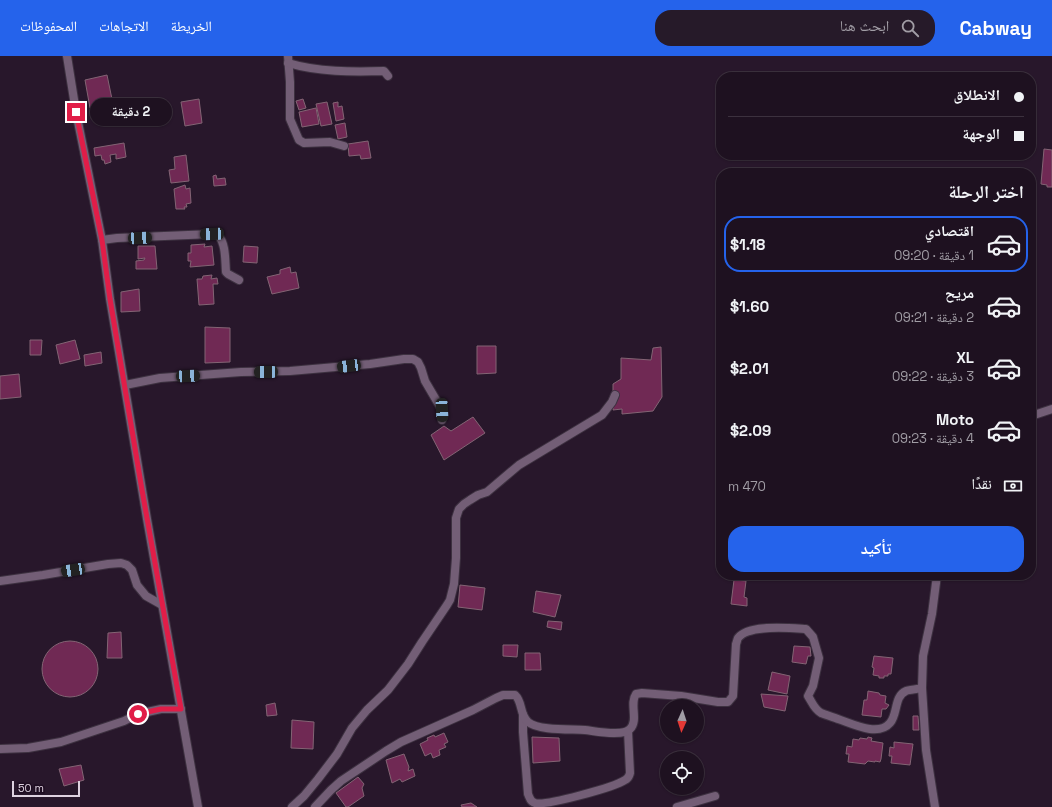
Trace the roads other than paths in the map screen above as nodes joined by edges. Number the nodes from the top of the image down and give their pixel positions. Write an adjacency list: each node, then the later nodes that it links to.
1 (67, 56): 5 (street)
2 (288, 60): 3 (street); 4 (street)
3 (388, 76)
4 (344, 146)
5 (102, 240): 6 (street); 7 (street)
6 (238, 280)
7 (125, 385): 11 (street); 14 (street)
8 (616, 395): 22 (street)
9 (1052, 409): 10 (street)
10 (1036, 414)
11 (442, 420)
12 (0, 580): 14 (street)
13 (936, 580): 15 (street)
14 (162, 605): 16 (street)
15 (922, 688): 18 (street); 25 (street)
16 (181, 709): 19 (street); 21 (street)
17 (522, 715): 18 (street); 18 (street); 23 (street)
18 (628, 731)
19 (0, 749)
20 (715, 796): 24 (street)
21 (198, 807)
22 (292, 807)
23 (314, 807)
24 (677, 807)
25 (935, 807)

